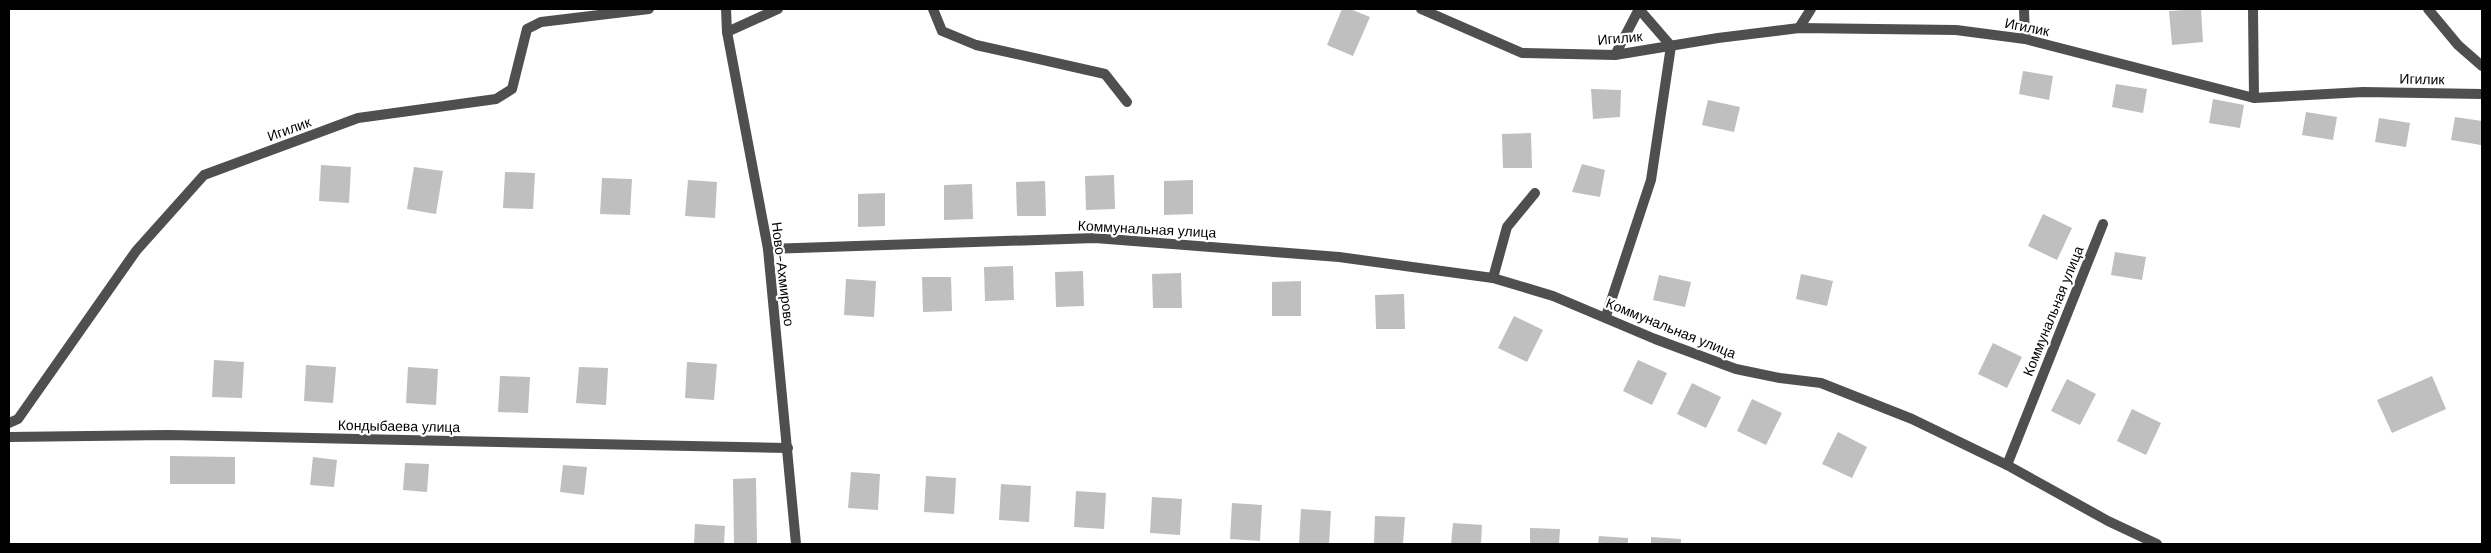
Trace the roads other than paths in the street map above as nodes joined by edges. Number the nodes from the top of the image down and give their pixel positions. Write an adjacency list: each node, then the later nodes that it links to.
1 (649, 9): 24 (street, Игилик)
2 (726, 9): 11 (street, Ново-Ахмирово)
3 (778, 9): 11 (street)
4 (933, 9): 18 (street)
5 (1421, 9): 14 (street, Игилик)
6 (1811, 9): 10 (street)
7 (2024, 9): 12 (street)
8 (2253, 9): 17 (street)
9 (2428, 9): 15 (street)
10 (1799, 28): 12 (street, Игилик); 13 (street, Игилик)
11 (727, 32): 21 (street, Ново-Ахмирово)
12 (2025, 39): 17 (street, Игилик)
13 (1671, 46): 14 (street, Игилик); 14 (street); 23 (street)
14 (1615, 55)
15 (2482, 66)
16 (2482, 94): 17 (street, Игилик)
17 (2254, 98)
18 (1128, 102)
19 (1535, 193): 22 (street)
20 (2103, 224): 27 (street, Коммунальная улица)
21 (768, 249): 22 (street, Коммунальная улица); 26 (street, Ново-Ахмирово)
22 (1493, 278): 23 (street, Коммунальная улица)
23 (1606, 316): 27 (street, Коммунальная улица)
24 (9, 423)
25 (9, 436): 26 (street, Кондыбаева улица)
26 (788, 448): 28 (street, Ново-Ахмирово)
27 (2007, 465): 29 (street, Коммунальная улица)
28 (796, 544)
29 (2157, 544)

